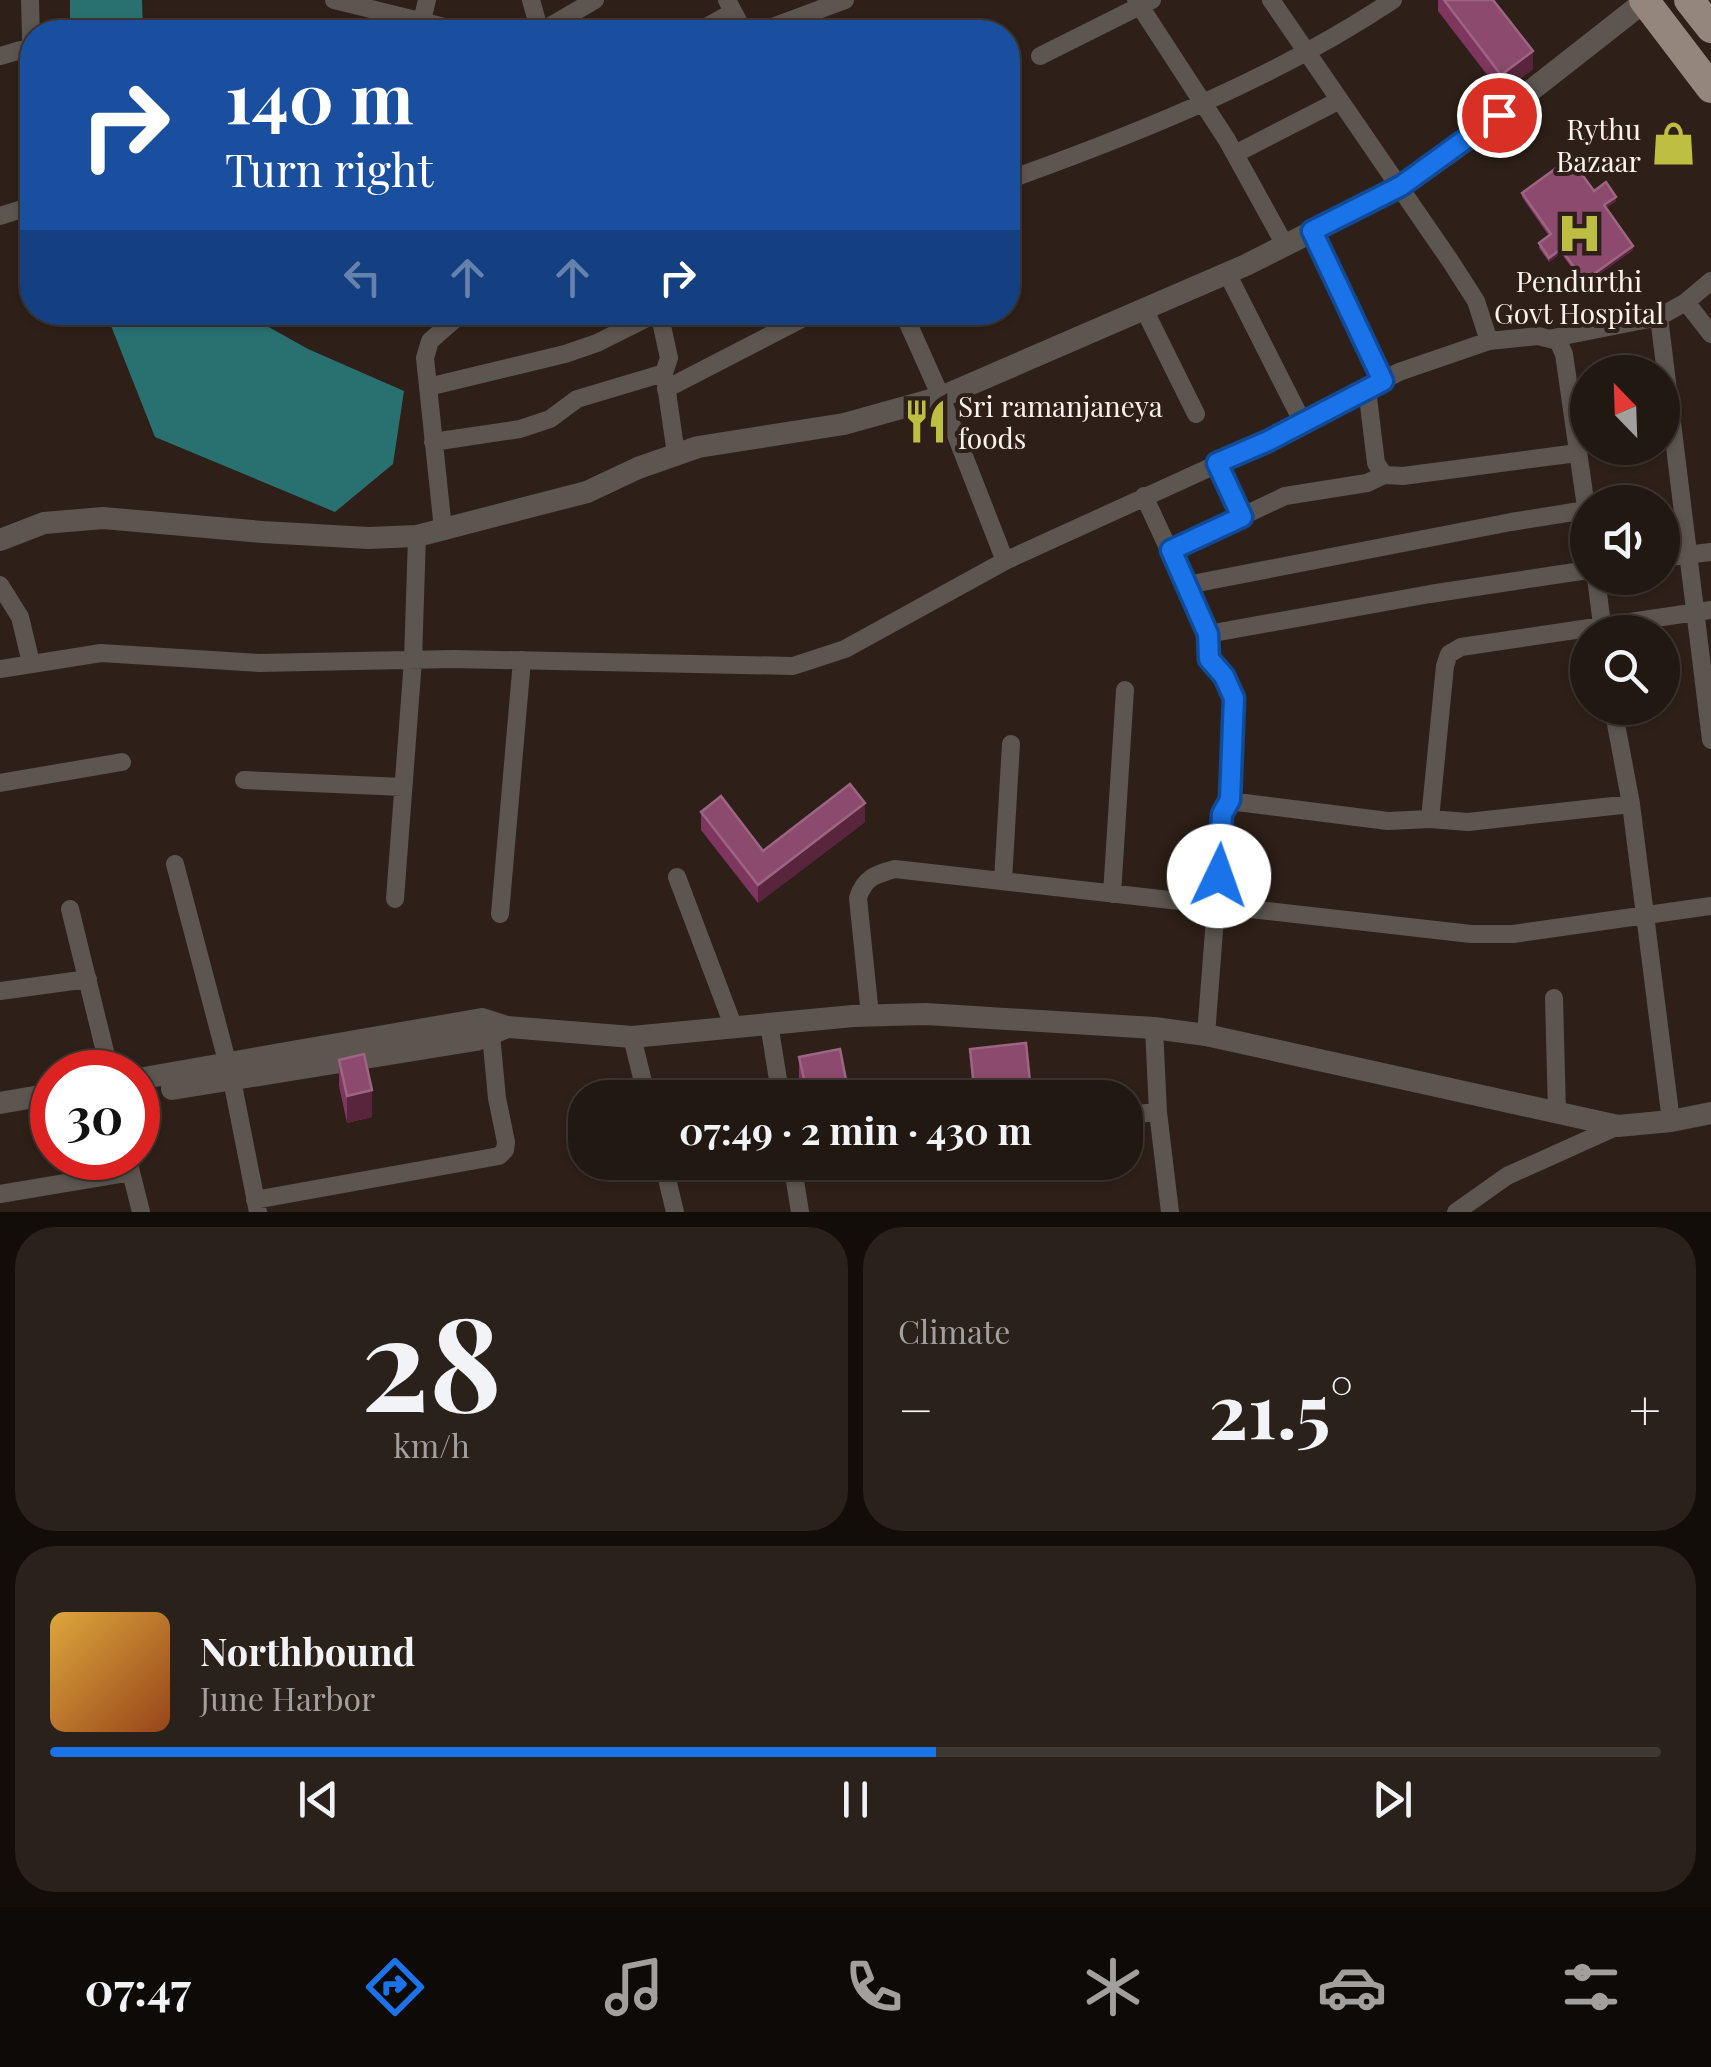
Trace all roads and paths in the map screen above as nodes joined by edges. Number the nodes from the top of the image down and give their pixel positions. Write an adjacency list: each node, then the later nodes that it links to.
1 (334, 0): 10 (street)
2 (845, 0): 12 (street)
3 (1271, 0): 14 (street)
4 (1393, 0): 14 (street)
5 (1645, 0): 17 (main road); 22 (street)
6 (1666, 0): 16 (main road)
7 (1689, 0): 13 (main road)
8 (592, 1): 11 (street)
9 (1142, 2): 15 (street); 18 (street)
10 (418, 20)
11 (560, 20)
12 (792, 20)
13 (1711, 28)
14 (1304, 52): 18 (street); 19 (street)
15 (1040, 56)
16 (1711, 57)
17 (1711, 88)
18 (1201, 102): 20 (street); 21 (street)
19 (1338, 102): 20 (street); 22 (street)
20 (1235, 154): 24 (street)
21 (1020, 176)
22 (1401, 186): 23 (street); 37 (street)
23 (1312, 231): 24 (street); 39 (street)
24 (1286, 244): 25 (street)
25 (1227, 272): 28 (street); 44 (street)
26 (1711, 281): 27 (street)
27 (1686, 302): 29 (street); 35 (street)
28 (1144, 309): 41 (street); 43 (street)
29 (1658, 317): 36 (street); 58 (street)
30 (448, 325): 40 (street)
31 (633, 325): 40 (street)
32 (662, 325): 38 (street)
33 (787, 325): 38 (street)
34 (909, 325): 41 (street)
35 (1711, 334)
36 (1553, 338): 37 (street); 42 (street)
37 (1489, 341): 39 (street)
38 (665, 381): 45 (street); 46 (street)
39 (1375, 385): 44 (street); 49 (street)
40 (428, 387): 45 (street)
41 (942, 396): 46 (street); 60 (street)
42 (1570, 400)
43 (1196, 414)
44 (1303, 423): 48 (street)
45 (433, 442): 53 (street)
46 (676, 454): 53 (street)
47 (1570, 454): 49 (street)
48 (1217, 463): 50 (street); 51 (street)
49 (1384, 475): 51 (street)
50 (1144, 496): 56 (street); 60 (street)
51 (1242, 517): 56 (street)
52 (1570, 517): 63 (street)
53 (442, 529): 54 (street)
54 (417, 536): 55 (street); 67 (street)
55 (0, 540)
56 (1171, 550): 63 (street)
57 (1711, 552): 58 (street)
58 (1686, 554): 59 (street); 64 (street)
59 (1680, 555)
60 (1005, 562): 68 (street)
61 (1570, 573): 66 (street)
62 (0, 585): 69 (street)
63 (1186, 585): 66 (street)
64 (1703, 611): 73 (street)
65 (1570, 633): 81 (street)
66 (1208, 634): 79 (street)
67 (413, 660): 68 (street); 69 (street); 78 (street)
68 (522, 660): 90 (street)
69 (31, 663): 70 (street)
70 (0, 669)
71 (1126, 690): 85 (street)
72 (1616, 725): 80 (street)
73 (1711, 740)
74 (1011, 744): 84 (street)
75 (122, 762): 77 (street)
76 (244, 780): 78 (street)
77 (0, 783)
78 (403, 786): 86 (street)
79 (1230, 800): 81 (street); 87 (street)
80 (1631, 804): 81 (street); 91 (street)
81 (1430, 819)
82 (176, 864): 103 (street)
83 (677, 877): 97 (street)
84 (1003, 880): 85 (street); 95 (street)
85 (1112, 894): 87 (street)
86 (396, 899)
87 (1218, 906): 91 (street); 100 (street)
88 (1711, 906): 91 (street)
89 (70, 909): 92 (street)
90 (500, 914)
91 (1645, 915): 116 (street)
92 (88, 979): 93 (street); 102 (street)
93 (0, 990)
94 (1554, 998): 113 (street)
95 (870, 1015): 96 (street); 98 (street)
96 (769, 1024): 97 (street); 106 (street)
97 (734, 1028): 101 (street)
98 (1154, 1028): 100 (street); 111 (street)
99 (499, 1031): 101 (street); 103 (street); 123 (street)
100 (1206, 1034): 113 (street)
101 (632, 1037): 105 (street)
102 (105, 1050)
103 (230, 1072): 104 (street); 107 (street); 123 (street)
104 (160, 1077)
105 (643, 1080)
106 (778, 1080)
107 (160, 1089)
108 (30, 1098): 109 (street)
109 (0, 1103)
110 (30, 1112): 115 (street)
111 (1158, 1112): 112 (street); 127 (street)
112 (1143, 1113)
113 (1558, 1113): 117 (street)
114 (1711, 1113): 116 (street)
115 (0, 1117)
116 (1670, 1121): 117 (street)
117 (1618, 1126): 128 (street)
118 (63, 1180): 122 (street)
119 (134, 1180): 124 (street)
120 (667, 1180): 125 (street)
121 (795, 1180): 126 (street)
122 (0, 1194)
123 (256, 1206)
124 (141, 1212)
125 (675, 1212)
126 (800, 1212)
127 (1170, 1212)
128 (1456, 1212)

